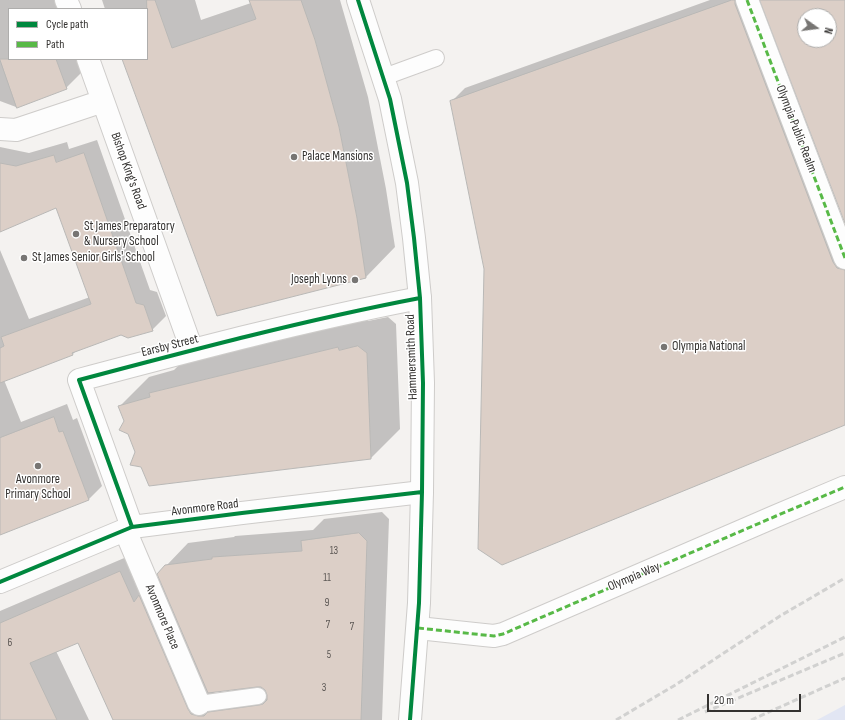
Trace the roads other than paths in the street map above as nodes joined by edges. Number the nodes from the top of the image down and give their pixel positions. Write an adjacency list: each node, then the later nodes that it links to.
1 (358, 0): 5 (street, Hammersmith Road)
2 (747, 0): 8 (street, Olympia Public Realm)
3 (436, 58): 5 (lane)
4 (88, 60): 6 (street, Bishop King's Road)
5 (384, 77): 9 (street, Hammersmith Road)
6 (103, 101): 7 (street); 10 (street, Bishop King's Road)
7 (0, 129)
8 (845, 258)
9 (420, 298): 10 (street, Earsby Street); 12 (street, Hammersmith Road)
10 (192, 350): 13 (street, Earsby Street)
11 (845, 488): 15 (street, Olympia Way)
12 (422, 492): 13 (street, Avonmore Road); 15 (street, Hammersmith Road)
13 (128, 529): 14 (street, Avonmore Road); 17 (street, Avonmore Place)
14 (0, 582)
15 (418, 628): 18 (street, Hammersmith Road)
16 (258, 696): 17 (lane)
17 (200, 704)
18 (410, 720)

